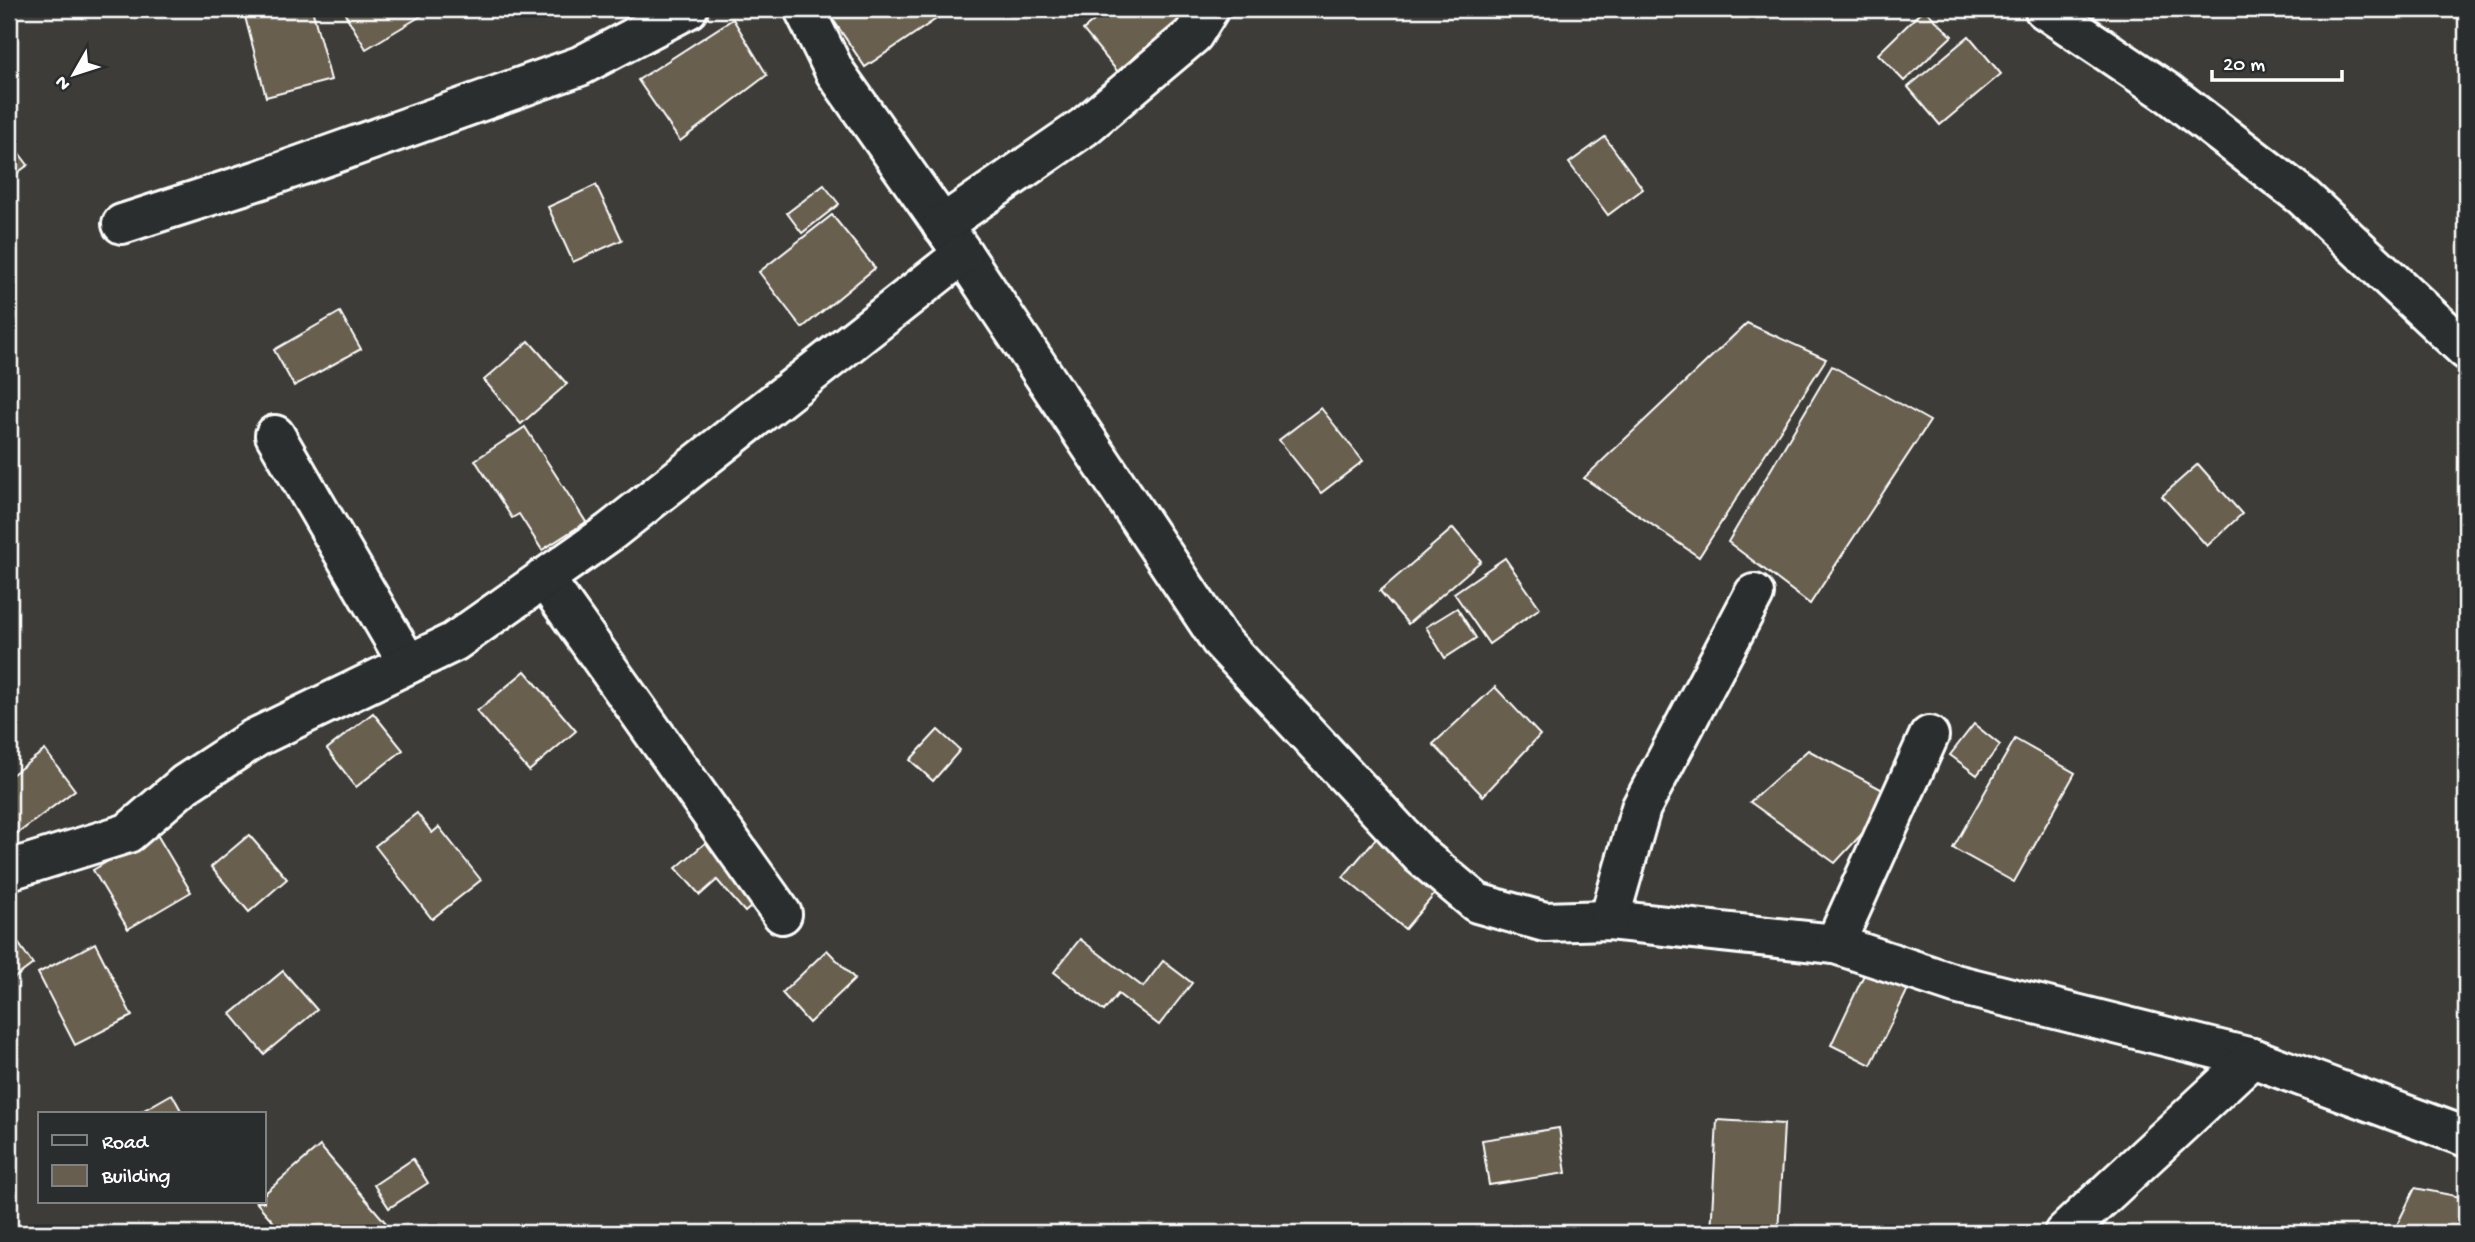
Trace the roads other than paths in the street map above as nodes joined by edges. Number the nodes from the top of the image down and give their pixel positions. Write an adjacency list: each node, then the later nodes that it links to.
1 (688, 9): 5 (street)
2 (804, 9): 6 (street)
3 (1209, 9): 6 (street)
4 (2044, 9): 7 (street)
5 (122, 224)
6 (952, 240): 9 (street); 15 (street)
7 (2466, 350)
8 (275, 435): 11 (street)
9 (544, 578): 11 (street); 14 (street)
10 (1754, 594): 15 (street)
11 (408, 664): 13 (street)
12 (1929, 736): 16 (street)
13 (9, 870)
14 (782, 914)
15 (1609, 920): 16 (street)
16 (1835, 944): 17 (street)
17 (2252, 1058): 18 (street); 19 (street)
18 (2466, 1137)
19 (2064, 1233)

